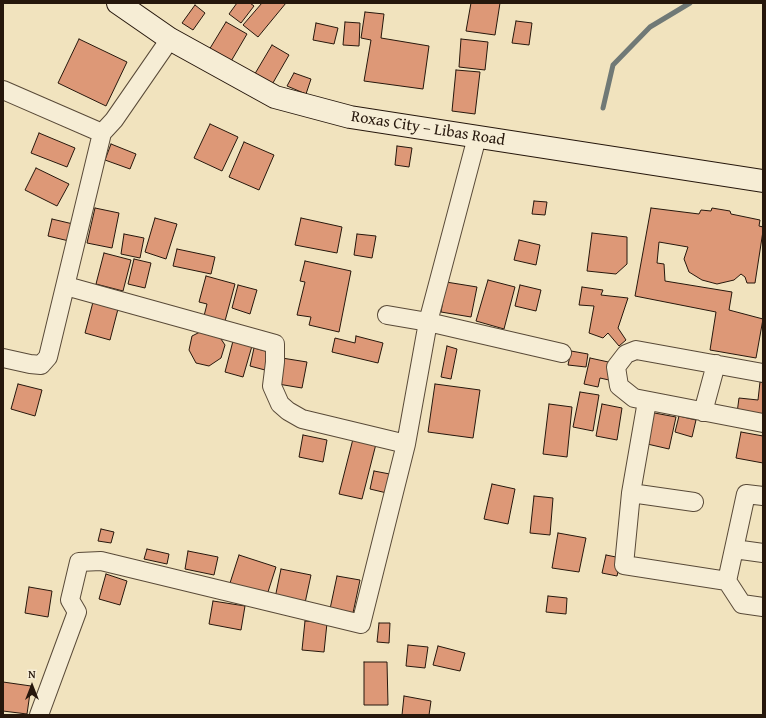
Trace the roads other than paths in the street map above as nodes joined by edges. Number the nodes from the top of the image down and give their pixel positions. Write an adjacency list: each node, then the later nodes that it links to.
1 (118, 3): 2 (main road, Roxas City – Libas Road)
2 (170, 39): 4 (street); 5 (main road, Roxas City – Libas Road)
3 (3, 90): 4 (street)
4 (102, 132): 7 (street)
5 (477, 137): 6 (main road, Roxas City – Libas Road); 9 (street)
6 (763, 181)
7 (66, 286): 11 (street); 17 (street)
8 (387, 315): 9 (street)
9 (428, 322): 10 (street); 17 (street)
10 (562, 353)
11 (3, 358)
12 (716, 364): 13 (street); 14 (street); 15 (street)
13 (763, 373)
14 (647, 401): 15 (street); 18 (street)
15 (703, 412): 16 (street)
16 (763, 423)
17 (406, 444): 25 (street)
18 (631, 493): 20 (street); 23 (street)
19 (763, 496): 21 (street)
20 (694, 502)
21 (734, 549): 22 (street); 23 (street)
22 (763, 553)
23 (727, 581): 24 (street)
24 (763, 607)
25 (39, 715)

